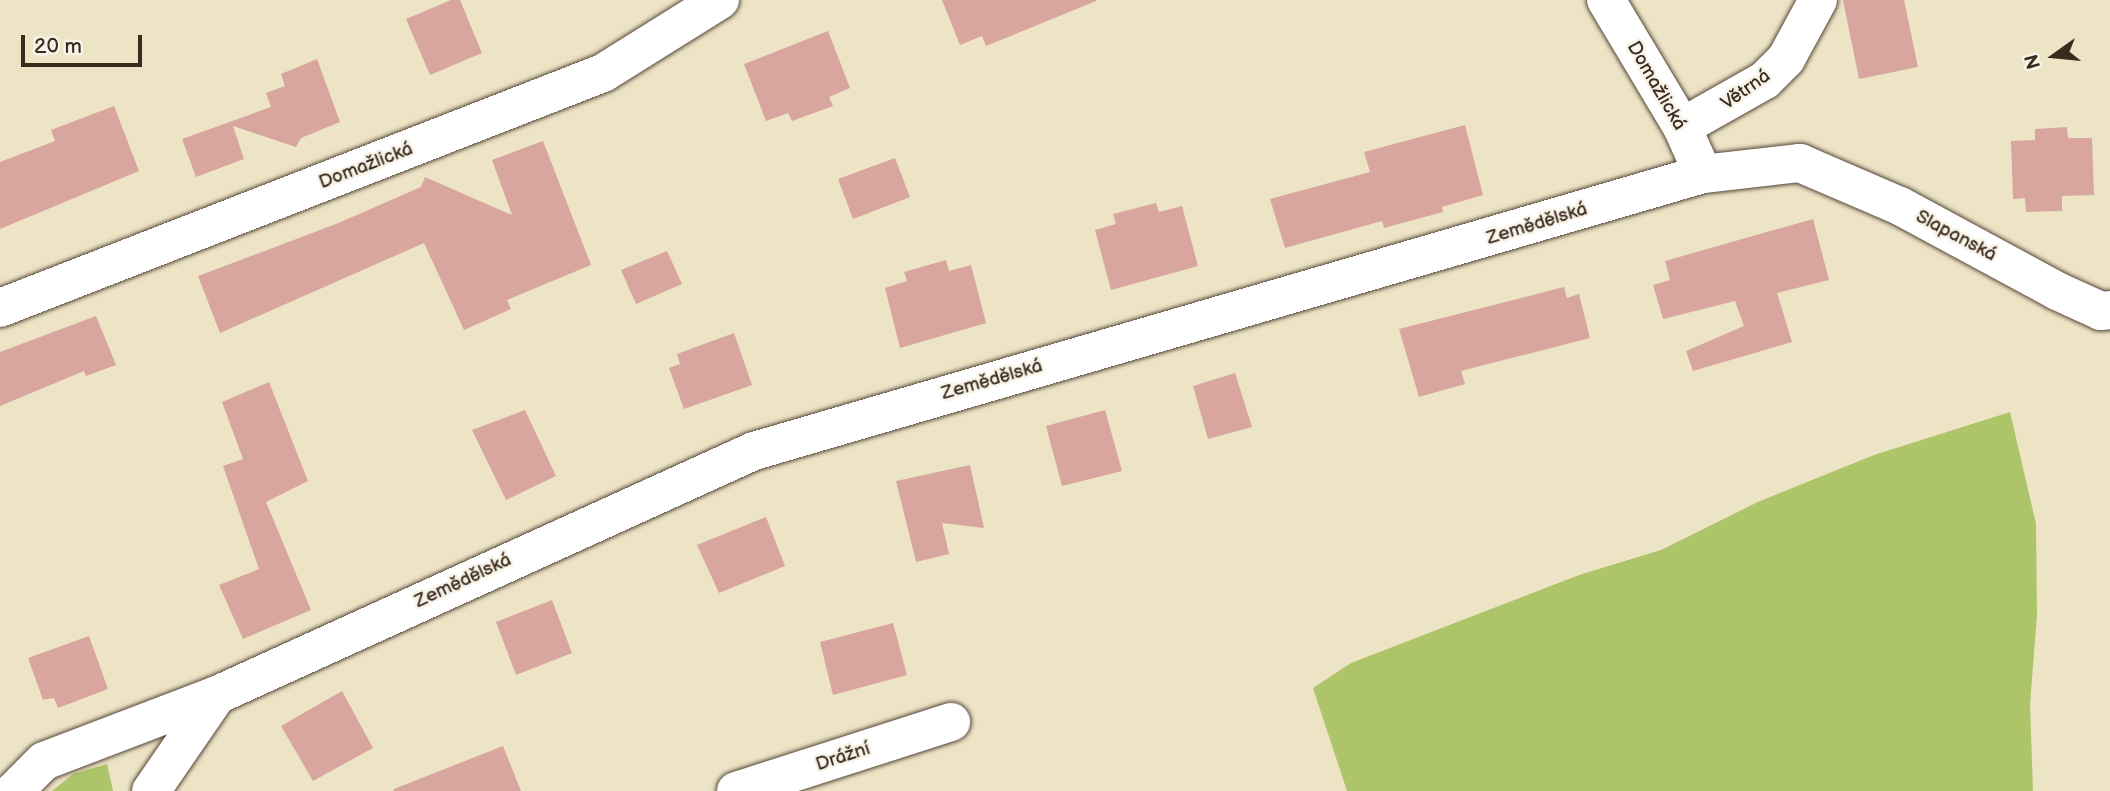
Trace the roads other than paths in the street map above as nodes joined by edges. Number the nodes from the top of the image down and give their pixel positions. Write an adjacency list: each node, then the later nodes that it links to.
1 (1606, 0): 4 (street, Domažlická)
2 (1818, 0): 4 (street, Větrná)
3 (710, 2): 7 (street, Domažlická)
4 (1682, 127): 6 (street, Domažlická)
5 (1800, 163): 6 (street, Zemědělská); 8 (street, Slapanská)
6 (1703, 174): 9 (street, Zemědělská)
7 (0, 307)
8 (2110, 310)
9 (217, 695): 11 (street, Zemědělská); 12 (street)
10 (951, 722): 13 (street, Drážní)
11 (10, 783)
12 (151, 791)
13 (736, 791)

